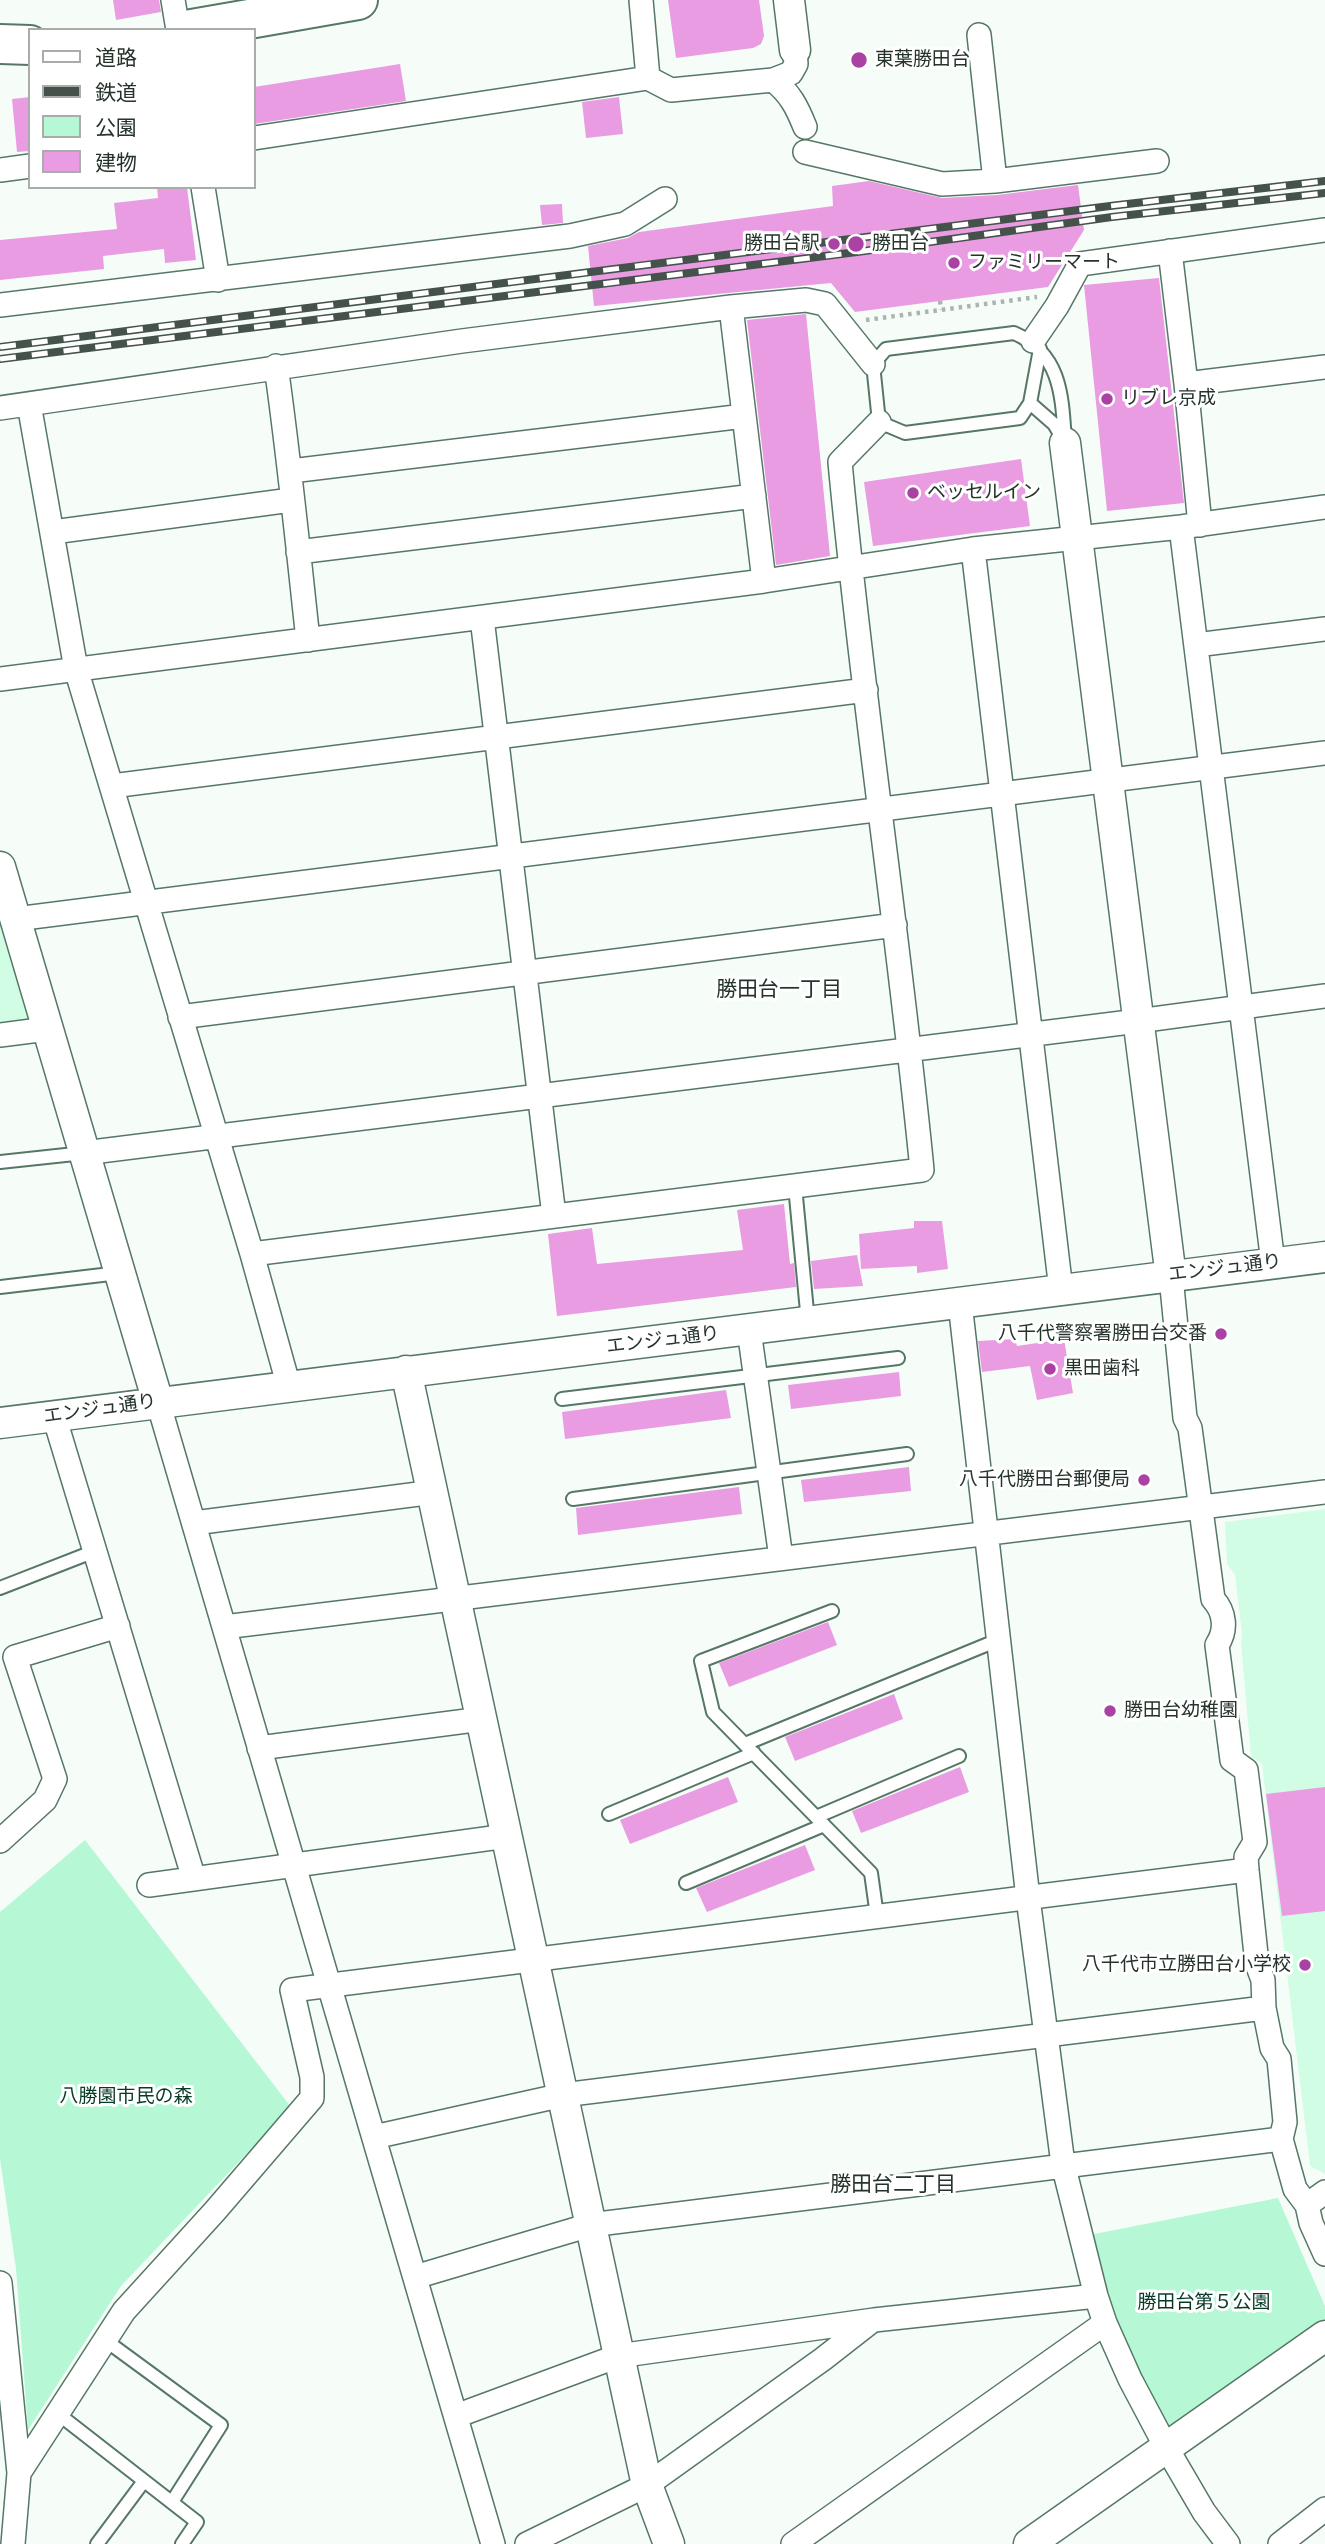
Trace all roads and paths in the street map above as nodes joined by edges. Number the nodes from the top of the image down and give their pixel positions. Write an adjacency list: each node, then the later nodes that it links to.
1 (173, 0): 5 (street)
2 (358, 0): 6 (highway)
3 (641, 0): 11 (street)
4 (789, 0): 10 (street)
5 (178, 28)
6 (197, 28)
7 (979, 35): 19 (street)
8 (0, 44): 9 (highway)
9 (28, 45)
10 (795, 50): 12 (street)
11 (648, 78): 12 (street); 14 (street)
12 (773, 80): 13 (street)
13 (805, 127)
14 (256, 138)
15 (805, 152): 19 (street)
16 (1157, 161): 19 (street)
17 (28, 166): 18 (street)
18 (0, 170)
19 (995, 181)
20 (203, 189): 24 (street)
21 (665, 199): 24 (street)
22 (1325, 230): 23 (street)
23 (1170, 251): 29 (street); 33 (street)
24 (218, 280): 26 (street)
25 (940, 301): 28 (path)
26 (0, 305)
27 (731, 307): 30 (street); 31 (street); 37 (street)
28 (941, 310)
29 (1036, 345): 30 (lane); 34 (lane); 39 (lane)
30 (873, 364): 38 (lane)
31 (276, 366): 35 (street); 40 (street)
32 (1325, 367): 33 (street)
33 (1186, 384): 44 (street)
34 (1030, 403): 38 (lane); 39 (lane)
35 (29, 404): 36 (street); 45 (street)
36 (0, 408)
37 (744, 416): 40 (street); 41 (street)
38 (879, 422): 49 (street)
39 (1065, 443): 46 (street)
40 (291, 471): 42 (street)
41 (754, 496): 48 (street); 50 (street)
42 (291, 500): 45 (street); 48 (street)
43 (1325, 507): 44 (street)
44 (1190, 526): 46 (street); 54 (street)
45 (53, 532): 55 (street)
46 (1076, 538): 47 (street); 61 (street)
47 (973, 549): 49 (street); 63 (street)
48 (298, 552): 53 (street)
49 (850, 568): 50 (street); 57 (street)
50 (764, 581): 51 (street)
51 (482, 618): 53 (street); 58 (street)
52 (1325, 629): 54 (street)
53 (308, 640): 55 (street)
54 (1195, 645): 60 (street)
55 (76, 669): 56 (street); 62 (street)
56 (0, 679)
57 (866, 691): 58 (street); 64 (street)
58 (497, 738): 62 (street); 65 (street)
59 (1325, 753): 60 (street)
60 (1211, 768): 61 (street); 72 (street)
61 (1109, 780): 63 (street); 74 (street)
62 (112, 786): 67 (street)
63 (1001, 794): 64 (street); 76 (street)
64 (880, 809): 65 (street); 69 (street)
65 (511, 856): 67 (street); 70 (street)
66 (0, 867): 68 (street)
67 (147, 902): 68 (street); 73 (street)
68 (16, 919): 75 (street)
69 (895, 925): 70 (street); 78 (street)
70 (525, 973): 73 (street); 79 (street)
71 (1325, 996): 72 (street)
72 (1241, 1006): 74 (street); 87 (street)
73 (180, 1017): 80 (street)
74 (1138, 1021): 76 (street); 89 (street)
75 (47, 1029): 77 (street); 81 (street)
76 (1030, 1034): 78 (street); 91 (street)
77 (0, 1035)
78 (911, 1049): 79 (street); 83 (street)
79 (540, 1095): 80 (street); 84 (street)
80 (217, 1137): 81 (street); 85 (street)
81 (84, 1153): 82 (lane); 88 (street)
82 (0, 1162)
83 (796, 1186): 84 (street); 93 (lane)
84 (554, 1216): 85 (street)
85 (252, 1254): 98 (street)
86 (1325, 1257): 87 (street, エンジュ通り)
87 (1273, 1263): 89 (street, エンジュ通り)
88 (119, 1273): 90 (lane); 100 (street)
89 (1171, 1277): 91 (street, エンジュ通り); 108 (street)
90 (0, 1287)
91 (1060, 1290): 92 (street, エンジュ通り)
92 (960, 1303): 93 (street, エンジュ通り); 110 (street)
93 (808, 1323): 94 (street, エンジュ通り)
94 (749, 1330): 96 (street, エンジュ通り); 97 (street)
95 (898, 1358): 97 (lane)
96 (406, 1371): 98 (street, エンジュ通り); 105 (street)
97 (755, 1375): 99 (lane); 104 (street)
98 (289, 1387): 100 (street, エンジュ通り)
99 (562, 1399)
100 (158, 1402): 101 (street, エンジュ通り); 109 (street)
101 (54, 1416): 102 (street, エンジュ通り); 111 (street)
102 (0, 1423)
103 (907, 1454): 104 (lane)
104 (769, 1474): 107 (lane); 112 (street)
105 (434, 1492): 109 (street); 114 (street)
106 (1325, 1492): 108 (street)
107 (573, 1499)
108 (1200, 1507): 110 (street); 128 (street)
109 (194, 1522): 117 (street)
110 (985, 1532): 112 (street); 118 (street)
111 (95, 1551): 113 (lane); 116 (street)
112 (781, 1558): 114 (street)
113 (0, 1588)
114 (456, 1600): 117 (street); 119 (street)
115 (832, 1611): 121 (lane)
116 (118, 1626): 126 (street); 129 (street)
117 (224, 1627): 120 (street)
118 (998, 1640): 121 (lane); 132 (street)
119 (482, 1719): 120 (street); 125 (street)
120 (259, 1748): 127 (street)
121 (749, 1748): 123 (lane); 124 (lane)
122 (959, 1756): 124 (lane)
123 (610, 1814)
124 (820, 1821): 130 (lane); 133 (lane)
125 (507, 1836): 127 (street); 134 (street)
126 (0, 1841)
127 (295, 1866): 129 (street); 135 (street)
128 (1247, 1870): 132 (street); 136 (street)
129 (194, 1879): 131 (street)
130 (686, 1883)
131 (149, 1885)
132 (1028, 1898): 133 (street); 137 (street)
133 (877, 1916): 134 (street)
134 (533, 1959): 135 (street); 138 (street)
135 (329, 1985): 139 (street); 151 (street)
136 (1264, 2008): 137 (street); 140 (street)
137 (1048, 2035): 138 (street); 141 (street)
138 (563, 2095): 139 (street); 143 (street)
139 (374, 2137): 145 (street)
140 (1281, 2138): 141 (street); 142 (street)
141 (1063, 2164): 143 (street); 147 (street)
142 (1316, 2198): 144 (street)
143 (590, 2225): 145 (street); 152 (street)
144 (1325, 2254)
145 (415, 2277): 154 (street)
146 (0, 2286): 156 (street)
147 (1096, 2296): 148 (street); 149 (street)
148 (874, 2319): 152 (street); 158 (street)
149 (1105, 2323): 155 (street); 167 (street)
150 (1325, 2336): 155 (street)
151 (105, 2340): 153 (street); 159 (lane)
152 (618, 2356): 154 (street); 158 (street)
153 (57, 2413): 156 (street); 157 (lane)
154 (456, 2416): 164 (street)
155 (1166, 2447): 168 (street); 169 (street)
156 (19, 2473): 161 (street)
157 (144, 2480): 159 (lane); 162 (lane)
158 (647, 2485): 165 (street); 166 (street)
159 (172, 2502): 163 (lane)
160 (1325, 2509): 170 (street)
161 (17, 2540)
162 (97, 2544)
163 (182, 2544)
164 (493, 2544)
165 (527, 2544)
166 (669, 2544)
167 (793, 2544)
168 (1029, 2544)
169 (1228, 2544)
170 (1280, 2544)

